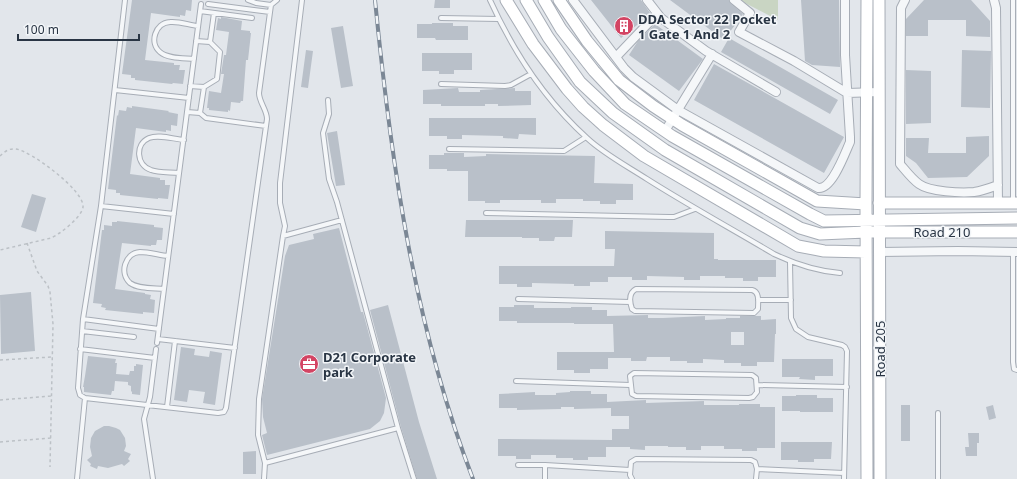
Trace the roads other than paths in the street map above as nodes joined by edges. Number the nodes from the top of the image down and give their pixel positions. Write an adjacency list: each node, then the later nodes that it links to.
1 (126, 0): 39 (lane)
2 (248, 0): 21 (lane)
3 (277, 0): 21 (lane)
4 (302, 0): 74 (lane)
5 (490, 0): 28 (lane)
6 (506, 0): 75 (main road)
7 (526, 0): 71 (main road, Road 210)
8 (544, 0): 50 (main road, Road 210)
9 (559, 0): 48 (main road)
10 (573, 0): 33 (street)
11 (647, 0): 25 (street)
12 (734, 0): 43 (street)
13 (845, 0): 43 (street)
14 (867, 0): 41 (main road, Road 205)
15 (879, 0): 42 (main road, Road 205)
16 (905, 0): 56 (street)
17 (994, 0): 55 (street)
18 (1013, 0): 57 (lane)
19 (201, 4): 22 (lane)
20 (208, 4): 23 (lane)
21 (271, 5): 23 (lane)
22 (200, 11): 24 (lane); 29 (lane)
23 (270, 12): 49 (lane)
24 (214, 13): 26 (lane); 31 (lane)
25 (658, 14): 32 (street); 33 (street)
26 (252, 18)
27 (442, 18): 28 (lane)
28 (499, 19): 35 (lane)
29 (198, 26): 30 (lane); 34 (lane)
30 (196, 41): 31 (lane); 34 (lane)
31 (210, 42): 38 (lane)
32 (712, 54): 40 (street); 48 (street)
33 (616, 57): 48 (street)
34 (194, 59): 37 (lane)
35 (531, 74): 36 (lane); 51 (lane)
36 (441, 84)
37 (190, 86): 38 (lane); 44 (lane)
38 (204, 87): 47 (lane)
39 (115, 90): 44 (lane); 63 (lane)
40 (776, 92)
41 (867, 92): 42 (street); 43 (street); 62 (main road, Road 205)
42 (879, 92): 58 (main road, Road 205)
43 (847, 93): 48 (street)
44 (189, 98): 46 (lane)
45 (328, 100): 68 (lane)
46 (187, 112): 47 (lane); 52 (lane)
47 (200, 113): 49 (lane)
48 (676, 114): 50 (street); 62 (main road)
49 (266, 126): 91 (lane)
50 (665, 131): 69 (main road, Road 210)
51 (586, 137): 53 (lane); 64 (lane)
52 (184, 140): 54 (lane); 54 (lane)
53 (450, 148)
54 (179, 173): 66 (lane)
55 (998, 185): 56 (street); 60 (street)
56 (986, 189): 59 (street)
57 (1015, 191): 61 (lane)
58 (879, 203): 59 (main road); 70 (main road, Road 205)
59 (986, 203): 60 (main road)
60 (998, 203): 61 (main road)
61 (1015, 203)
62 (866, 204): 69 (main road, Road 205)
63 (101, 206): 66 (lane); 86 (lane)
64 (695, 209): 65 (lane); 79 (lane)
65 (486, 213)
66 (174, 214): 78 (lane)
67 (1017, 218): 70 (main road, Road 210)
68 (342, 220): 74 (lane); 104 (lane)
69 (866, 220): 70 (main road, Road 210); 71 (main road, Road 205)
70 (879, 220): 72 (main road, Road 205)
71 (866, 232): 72 (main road, Road 210); 75 (main road, Road 205)
72 (879, 232): 73 (main road, Road 210); 76 (main road, Road 205)
73 (1017, 232)
74 (283, 236): 105 (lane)
75 (866, 252): 119 (main road, Road 205)
76 (879, 252): 77 (street); 120 (main road, Road 205)
77 (1015, 252): 95 (lane)
78 (168, 256): 81 (lane); 81 (lane)
79 (790, 262): 80 (lane); 84 (lane)
80 (840, 273)
81 (164, 289): 87 (lane)
82 (518, 299): 85 (lane)
83 (758, 300): 84 (lane); 85 (lane); 85 (lane)
84 (792, 300): 99 (lane)
85 (630, 302)
86 (83, 319): 87 (lane); 88 (lane)
87 (159, 329): 90 (lane)
88 (82, 331): 89 (lane); 92 (lane)
89 (134, 337)
90 (176, 341): 91 (lane); 102 (lane)
91 (235, 348): 102 (lane)
92 (80, 349): 94 (lane); 100 (lane)
93 (156, 349): 94 (lane)
94 (155, 358): 101 (lane)
95 (1017, 370)
96 (516, 381): 97 (lane)
97 (630, 385): 98 (lane); 98 (lane)
98 (757, 385): 99 (lane)
99 (846, 387): 110 (lane)
100 (85, 398): 101 (lane); 111 (lane)
101 (148, 405): 102 (lane); 112 (lane)
102 (166, 407)
103 (938, 413): 121 (lane)
104 (398, 428): 105 (lane); 114 (lane)
105 (265, 463): 113 (lane)
106 (518, 465): 107 (lane)
107 (545, 465): 109 (lane); 115 (lane)
108 (757, 469): 109 (lane); 110 (lane); 117 (lane)
109 (630, 470): 116 (lane)
110 (844, 473): 118 (lane)
111 (77, 479)
112 (153, 479)
113 (264, 479)
114 (414, 479)
115 (545, 479)
116 (632, 479)
117 (756, 479)
118 (844, 479)
119 (867, 479)
120 (880, 479)
121 (938, 479)

